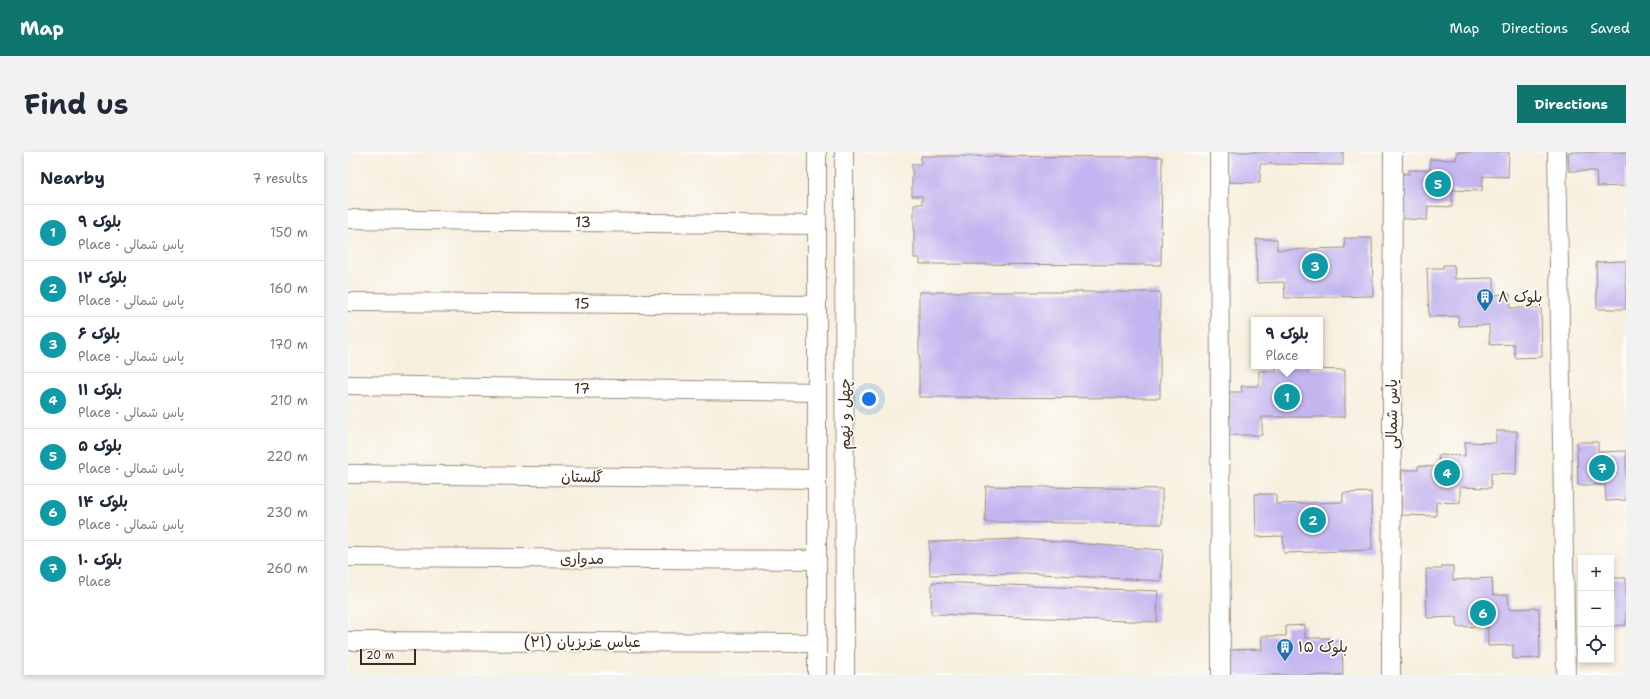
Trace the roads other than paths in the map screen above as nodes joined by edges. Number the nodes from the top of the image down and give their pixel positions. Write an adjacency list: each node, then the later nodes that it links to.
1 (817, 152): 7 (street, چهل و نهم)
2 (844, 152): 19 (street, چهل و نهم)
3 (1219, 152): 20 (street)
4 (1393, 152): 21 (street, یاس شمالی)
5 (1557, 152): 22 (street)
6 (348, 219): 7 (street, 13)
7 (817, 225): 9 (street, چهل و نهم)
8 (348, 302): 9 (street, 15)
9 (817, 305): 11 (street, چهل و نهم)
10 (348, 386): 11 (street, 17)
11 (817, 392): 13 (street, چهل و نهم)
12 (348, 474): 13 (street, گلستان)
13 (817, 480): 15 (street, چهل و نهم)
14 (348, 557): 15 (street, مدواری)
15 (817, 560): 17 (street, چهل و نهم)
16 (348, 641): 17 (street, عباس عزیزیان (۲۱))
17 (817, 644): 18 (street, چهل و نهم)
18 (817, 675)
19 (845, 675)
20 (1221, 675)
21 (1391, 675)
22 (1566, 675)

